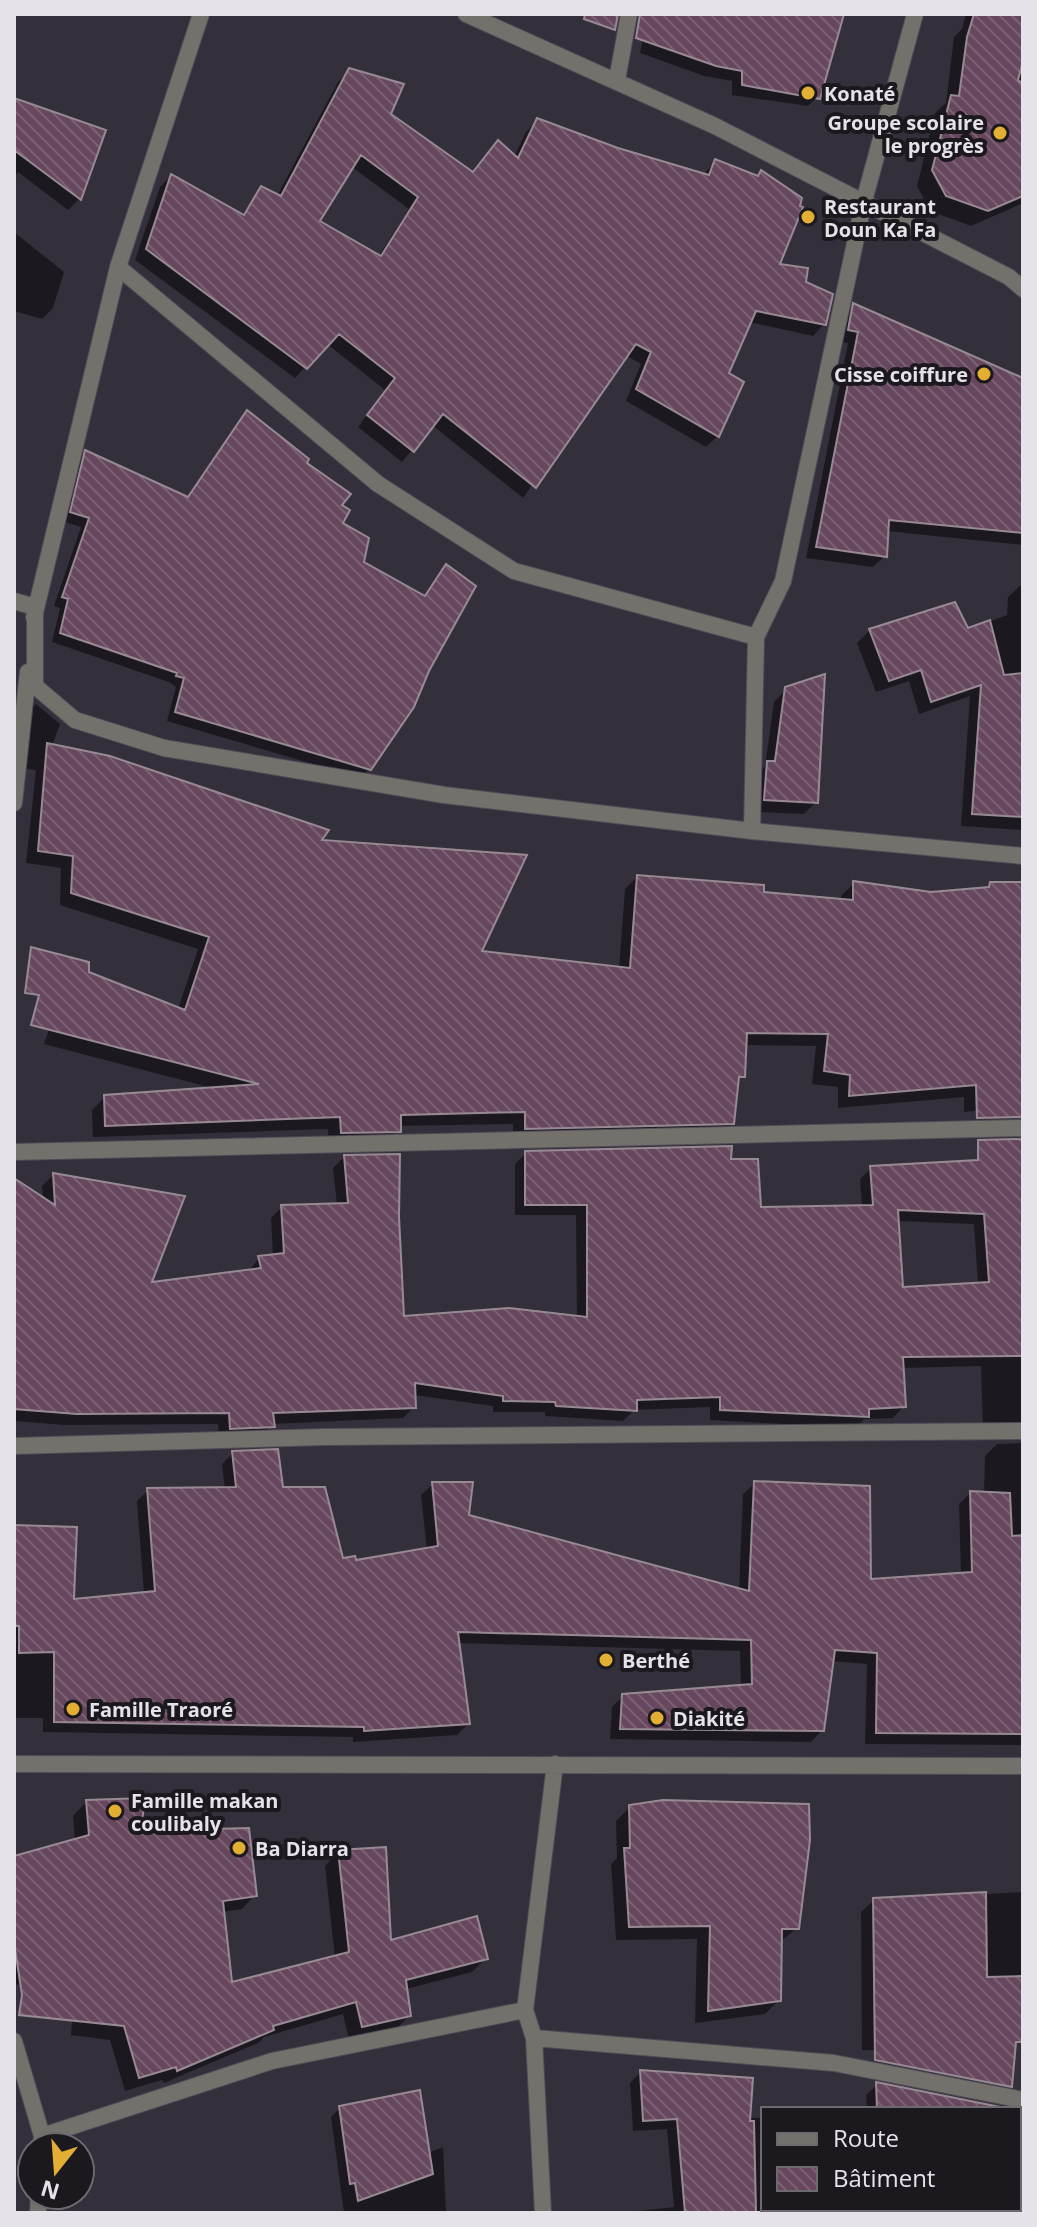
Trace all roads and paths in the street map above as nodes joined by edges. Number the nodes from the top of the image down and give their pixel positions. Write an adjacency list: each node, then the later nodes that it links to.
1 (201, 14): 7 (street)
2 (466, 14): 5 (street)
3 (629, 14): 5 (street)
4 (915, 14): 6 (street)
5 (617, 80): 6 (street)
6 (864, 201): 8 (street); 12 (street)
7 (118, 267): 11 (street); 12 (street)
8 (1016, 273): 9 (street)
9 (1023, 289)
10 (14, 601): 11 (street)
11 (35, 607): 13 (street); 14 (street)
12 (756, 637): 14 (street)
13 (14, 803)
14 (752, 831): 15 (street)
15 (1023, 856)
16 (1023, 1128): 17 (street)
17 (14, 1152)
18 (1023, 1431): 19 (street)
19 (14, 1446)
20 (14, 1764): 21 (street)
21 (555, 1764): 22 (street); 23 (street)
22 (1023, 1766)
23 (525, 2010): 24 (street); 28 (street)
24 (534, 2038): 26 (street); 29 (street)
25 (14, 2041): 27 (street)
26 (1023, 2100)
27 (39, 2131)
28 (73, 2131)
29 (543, 2213)

